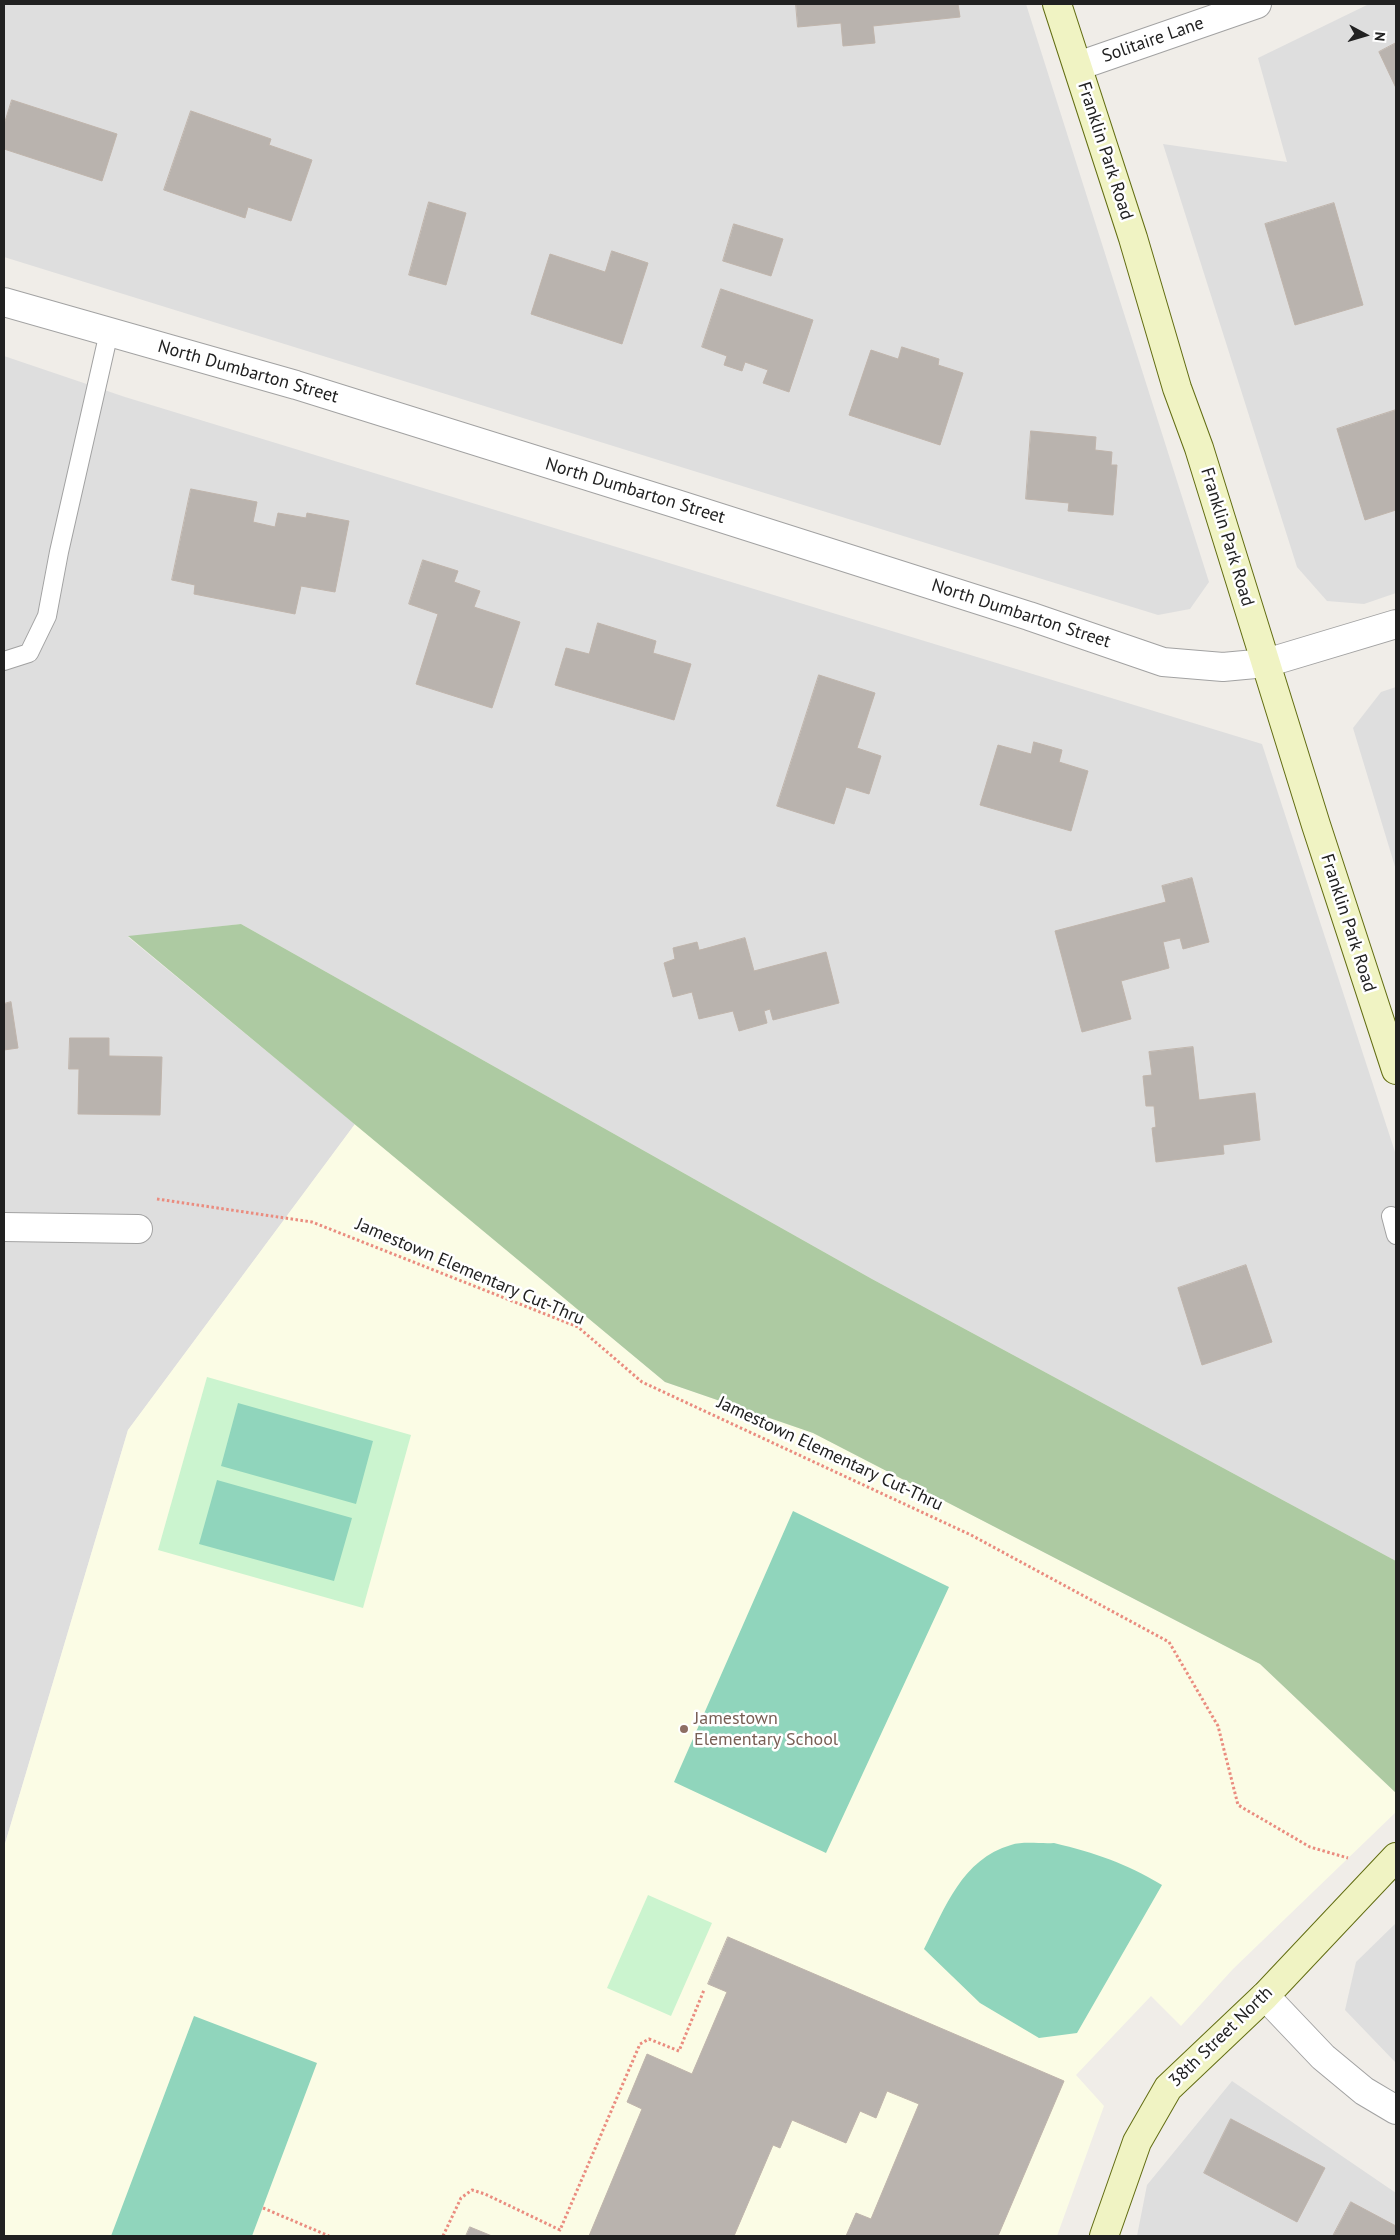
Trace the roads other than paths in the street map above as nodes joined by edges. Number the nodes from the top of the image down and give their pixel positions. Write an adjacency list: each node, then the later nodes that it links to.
1 (1058, 4): 3 (street, Franklin Park Road)
2 (1257, 4): 3 (street, Solitaire Lane)
3 (1078, 66): 8 (street, Franklin Park Road)
4 (4, 302): 5 (street, North Dumbarton Street)
5 (108, 332): 7 (lane); 8 (street, North Dumbarton Street)
6 (1396, 624): 8 (street, North Dumbarton Street)
7 (4, 661)
8 (1266, 663): 9 (street, Franklin Park Road)
9 (1396, 1070)
10 (1391, 1216): 13 (lane)
11 (4, 1227): 12 (street)
12 (138, 1229)
13 (1396, 1235)
14 (1390, 1862): 15 (street, 38th Street North)
15 (1265, 1996): 16 (street); 17 (street, 38th Street North)
16 (1396, 2110)
17 (1104, 2236)

